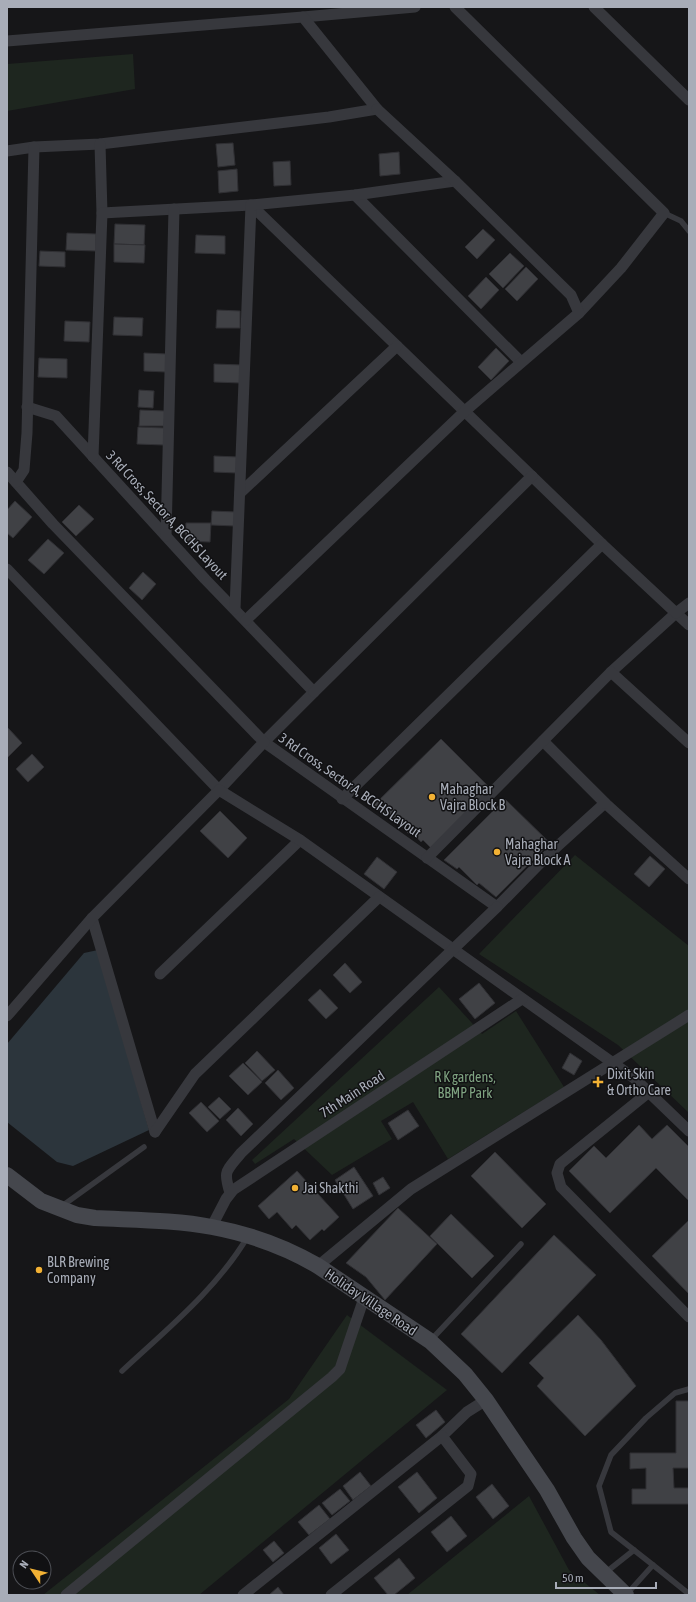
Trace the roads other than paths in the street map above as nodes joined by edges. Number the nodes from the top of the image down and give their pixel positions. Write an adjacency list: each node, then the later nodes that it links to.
1 (415, 7): 4 (street)
2 (455, 7): 16 (street)
3 (594, 7): 6 (street)
4 (303, 17): 5 (street); 7 (street)
5 (7, 41)
6 (689, 100)
7 (377, 109): 8 (street); 11 (street)
8 (100, 144): 9 (street); 15 (street)
9 (34, 147): 10 (street); 21 (street)
10 (7, 151)
11 (455, 181): 12 (street); 18 (street)
12 (355, 195): 13 (street); 20 (street)
13 (251, 205): 14 (street); 19 (street); 27 (street)
14 (174, 209): 15 (street); 28 (street)
15 (102, 213): 23 (street)
16 (664, 213): 17 (lane); 18 (street)
17 (689, 231)
18 (579, 312): 20 (street)
19 (398, 346): 22 (street); 27 (street)
20 (521, 362): 22 (street)
21 (27, 407): 23 (street, 3 Rd Cross, Sector A, BCCHS Layout); 26 (street)
22 (465, 411): 25 (street); 34 (street)
23 (93, 457): 28 (street, 3 Rd Cross, Sector A, BCCHS Layout)
24 (7, 472): 26 (street)
25 (532, 476): 29 (street); 37 (street)
26 (16, 482): 39 (street)
27 (240, 493): 32 (street)
28 (166, 536): 32 (street, 3 Rd Cross, Sector A, BCCHS Layout)
29 (602, 544): 33 (street); 42 (street)
30 (7, 569): 41 (street)
31 (689, 603): 33 (street)
32 (235, 609): 34 (street, 3 Rd Cross, Sector A, BCCHS Layout)
33 (676, 613): 35 (street); 36 (street)
34 (246, 620): 37 (street, 3 Rd Cross, Sector A, BCCHS Layout)
35 (689, 625)
36 (611, 672): 38 (street); 40 (street)
37 (314, 692): 39 (street, 3 Rd Cross, Sector A, BCCHS Layout)
38 (543, 740): 43 (street); 45 (street)
39 (264, 742): 41 (street); 42 (street, 3 Rd Cross, Sector A, BCCHS Layout)
40 (689, 743)
41 (219, 790): 44 (street); 49 (street)
42 (342, 799): 45 (street, 3 Rd Cross, Sector A, BCCHS Layout)
43 (605, 803): 46 (street); 48 (street)
44 (300, 840): 47 (street); 51 (street)
45 (427, 858): 48 (street, 3 Rd Cross, Sector A, BCCHS Layout)
46 (689, 879)
47 (379, 897): 49 (street); 50 (street)
48 (497, 907): 50 (street)
49 (92, 918): 53 (street)
50 (451, 949): 52 (street); 60 (street)
51 (160, 974)
52 (522, 999): 55 (street); 60 (street, 7th Main Road)
53 (7, 1016)
54 (689, 1016): 55 (street)
55 (612, 1063): 56 (street); 65 (street)
56 (649, 1092): 57 (street); 67 (street)
57 (689, 1131)
58 (144, 1146): 61 (lane)
59 (7, 1175): 61 (street, Holiday Village Road)
60 (230, 1194): 62 (street, 7th Main Road)
61 (58, 1208): 62 (street, Holiday Village Road)
62 (212, 1226): 63 (street, Holiday Village Road)
63 (248, 1236): 65 (street, Holiday Village Road); 69 (lane)
64 (521, 1244): 68 (lane)
65 (318, 1266): 66 (street, Holiday Village Road)
66 (364, 1298): 68 (street, Holiday Village Road); 77 (street)
67 (689, 1317)
68 (430, 1341): 71 (street, Holiday Village Road)
69 (122, 1371)
70 (689, 1389): 73 (lane)
71 (486, 1400): 72 (street); 75 (street, Holiday Village Road)
72 (442, 1436): 78 (street); 79 (street)
73 (634, 1550): 74 (lane); 75 (lane)
74 (653, 1565): 76 (lane); 80 (lane)
75 (604, 1575): 80 (street, Holiday Village Road)
76 (689, 1594)
77 (66, 1595)
78 (243, 1595)
79 (331, 1595)
80 (626, 1595)

